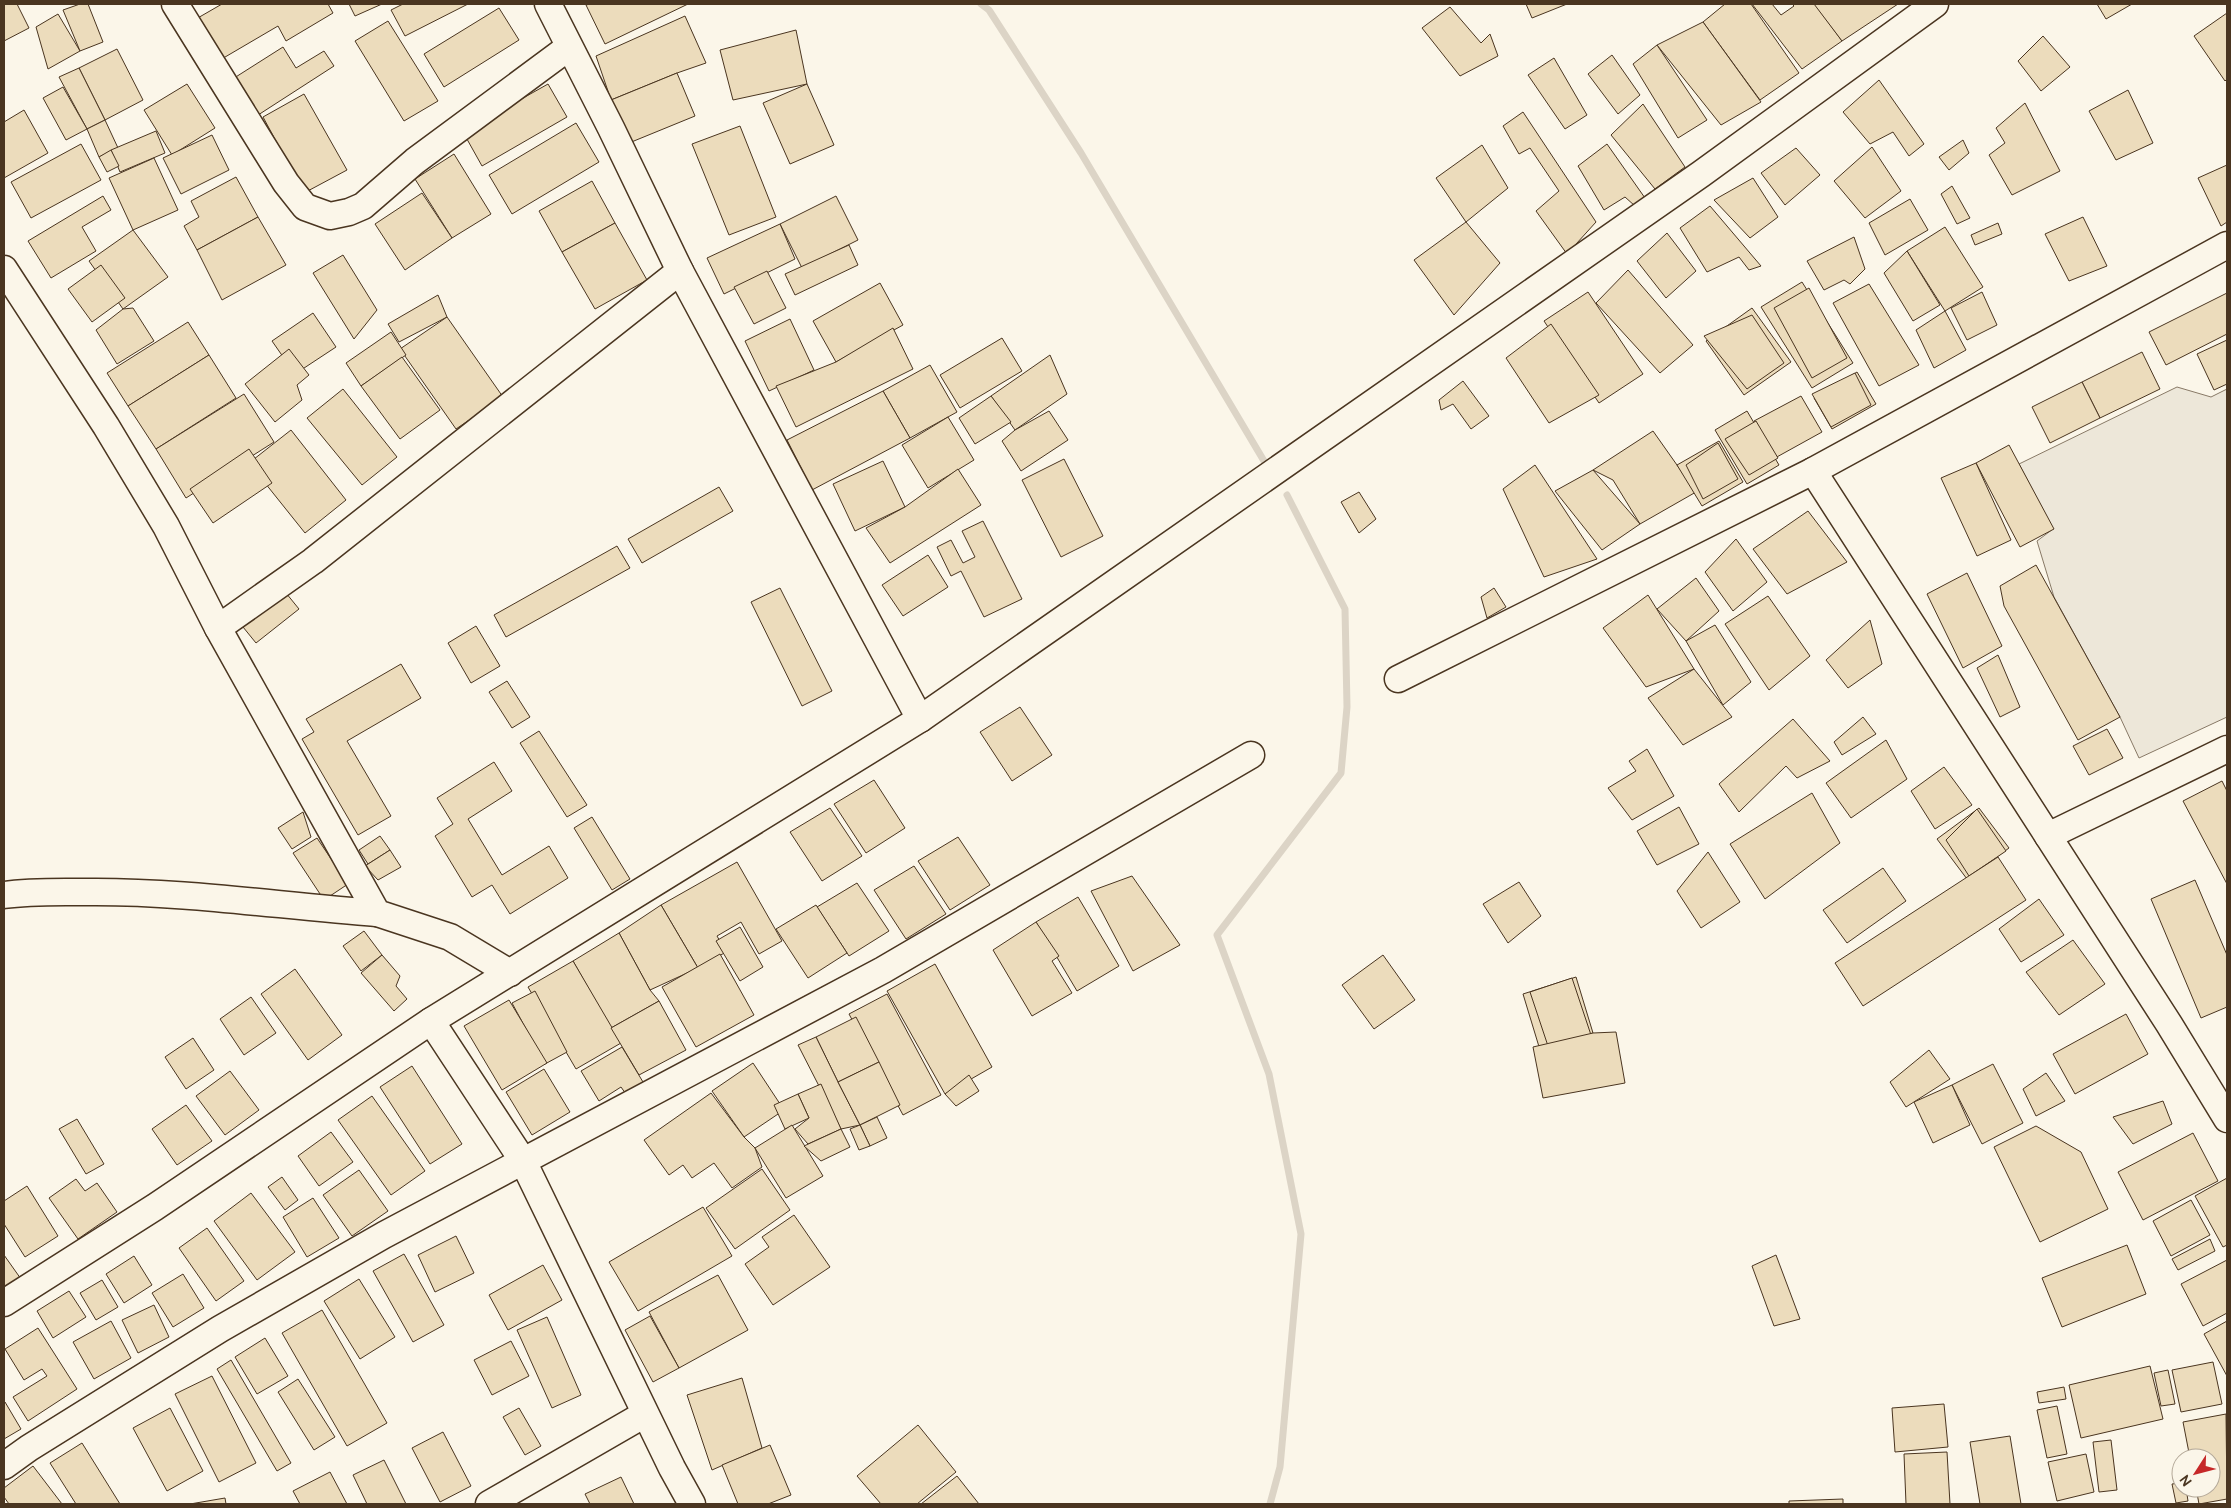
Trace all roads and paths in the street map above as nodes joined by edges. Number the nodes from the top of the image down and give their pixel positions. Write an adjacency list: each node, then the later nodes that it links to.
1 (175, 4): 4 (street)
2 (548, 4): 4 (street)
3 (1935, 4): 11 (street)
4 (569, 47): 7 (street)
5 (2227, 245): 8 (street)
6 (4, 269): 9 (street)
7 (680, 271): 9 (street); 11 (street)
8 (1814, 471): 10 (street); 14 (street)
9 (218, 628): 16 (street)
10 (1398, 679)
11 (920, 719): 17 (street)
12 (2227, 749): 14 (street)
13 (1251, 755): 20 (street)
14 (2048, 836): 19 (street)
15 (4, 895): 16 (street)
16 (377, 913): 17 (street)
17 (510, 972): 18 (street)
18 (430, 1021): 20 (street); 21 (street)
19 (2227, 1118)
20 (523, 1161): 22 (street); 23 (street)
21 (4, 1303)
22 (646, 1414): 24 (street); 25 (street)
23 (4, 1466)
24 (489, 1504)
25 (692, 1504)

